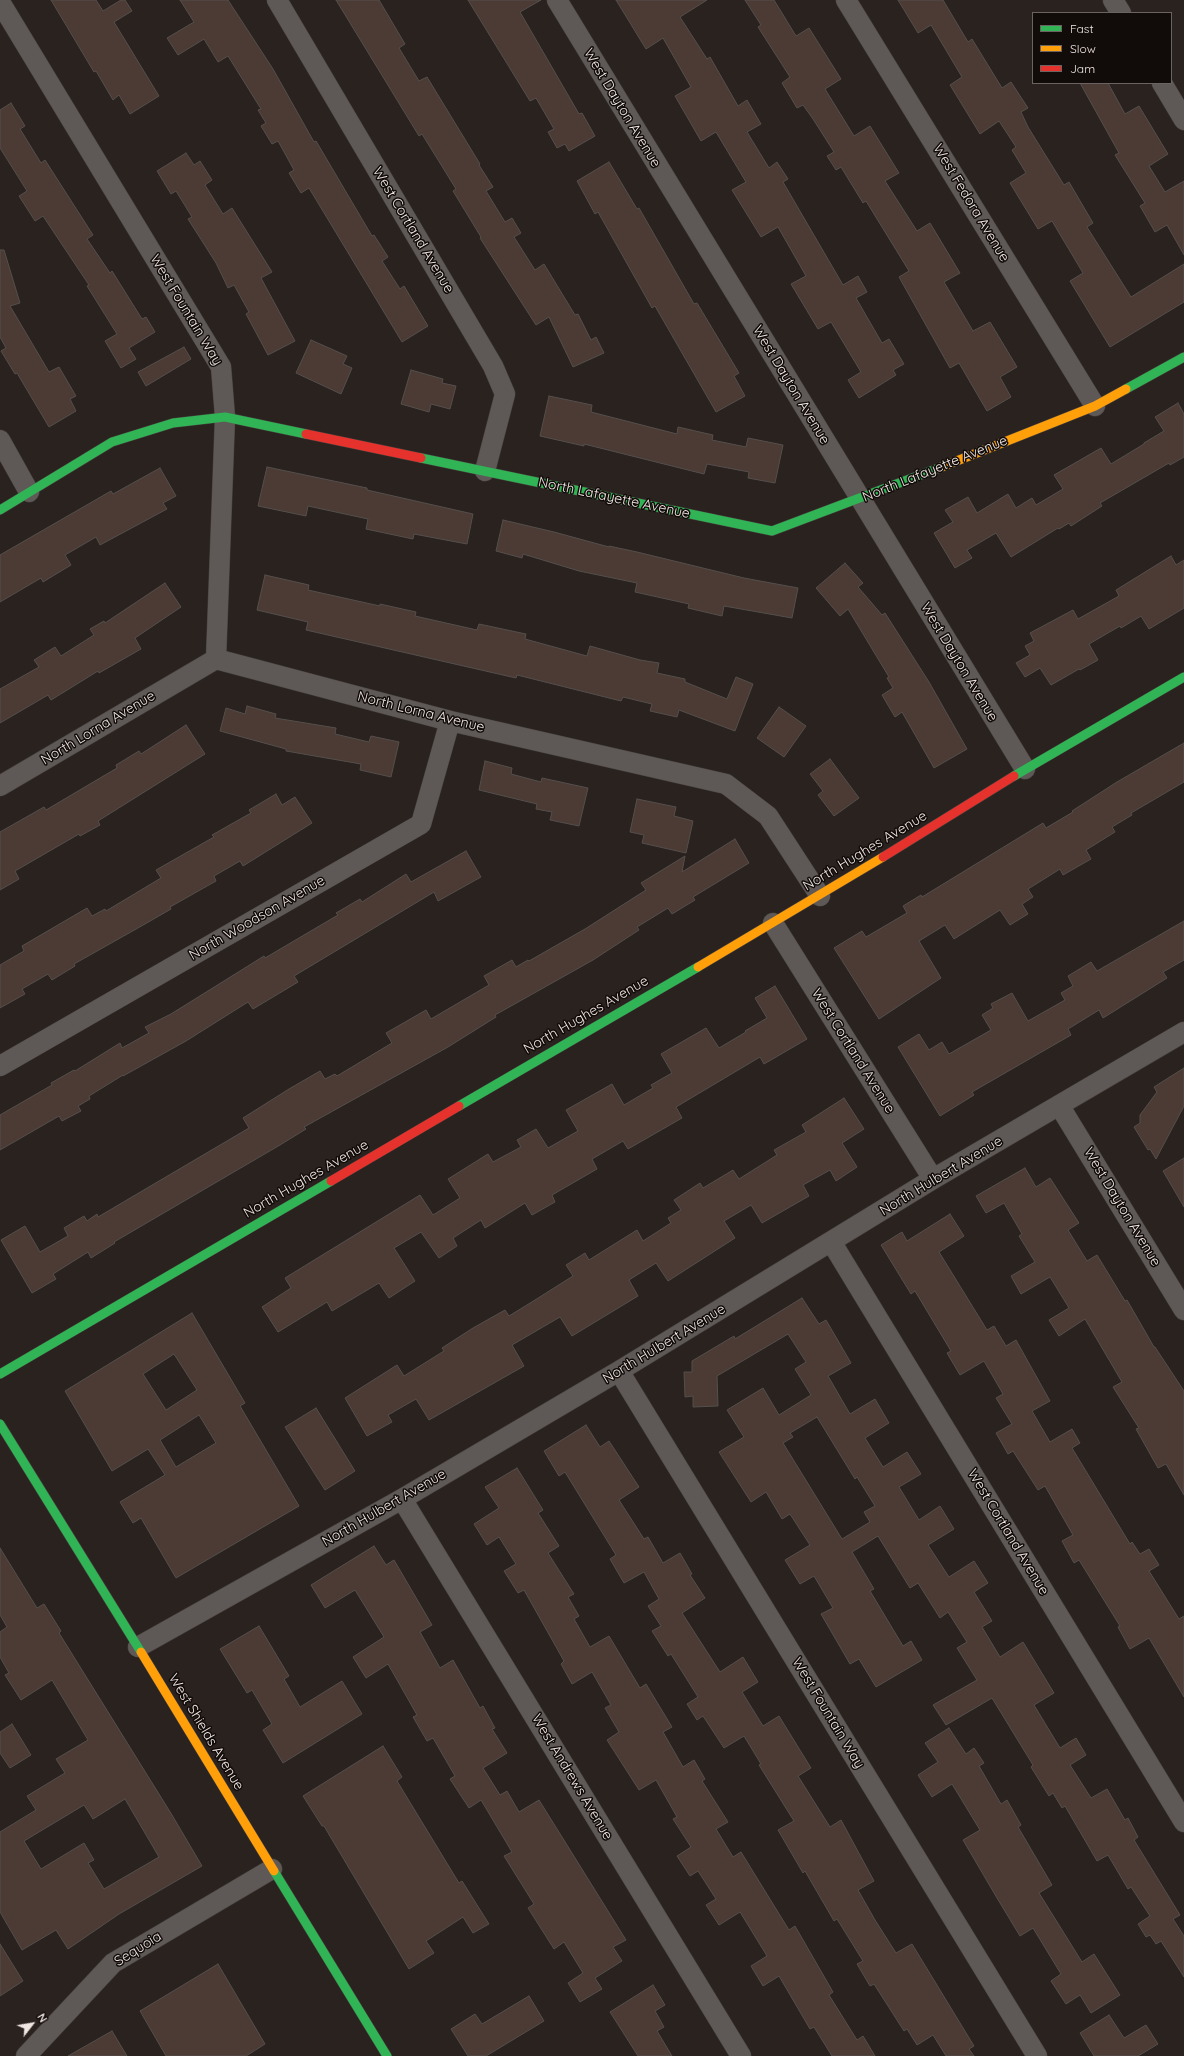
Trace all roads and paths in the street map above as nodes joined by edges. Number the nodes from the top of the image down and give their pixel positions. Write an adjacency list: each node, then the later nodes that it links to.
1 (277, 0): 13 (street, West Cortland Avenue)
2 (557, 0): 15 (street, West Dayton Avenue)
3 (846, 0): 10 (street, West Fedora Avenue)
4 (1113, 0): 6 (street)
5 (0, 2): 11 (street, West Fountain Way)
6 (1120, 12)
7 (1163, 84): 8 (street)
8 (1184, 120)
9 (1184, 357): 10 (street, North Lafayette Avenue)
10 (1095, 406): 15 (street, North Lafayette Avenue)
11 (225, 417): 13 (street, North Lafayette Avenue); 14 (street, North Lafayette Avenue); 17 (street, West Fountain Way)
12 (0, 440): 14 (street)
13 (485, 471): 15 (street, North Lafayette Avenue)
14 (30, 492): 16 (street, North Lafayette Avenue)
15 (860, 499): 20 (street, West Dayton Avenue)
16 (0, 510)
17 (216, 659): 19 (street, North Lorna Avenue); 21 (street, North Lorna Avenue)
18 (1184, 677): 20 (street, North Hughes Avenue)
19 (450, 721): 22 (street, North Lorna Avenue); 25 (street, North Woodson Avenue)
20 (1025, 770): 22 (street, North Hughes Avenue)
21 (0, 786)
22 (820, 896): 23 (street, North Hughes Avenue)
23 (773, 923): 27 (street, West Cortland Avenue); 31 (street, North Hughes Avenue)
24 (1184, 1032): 26 (street, North Hulbert Avenue)
25 (0, 1066)
26 (1059, 1105): 27 (street, North Hulbert Avenue); 29 (street, West Dayton Avenue)
27 (934, 1179): 28 (street, North Hulbert Avenue)
28 (832, 1243): 30 (street, North Hulbert Avenue); 35 (street, West Cortland Avenue)
29 (1184, 1310)
30 (619, 1371): 33 (street, North Hulbert Avenue); 40 (street, West Fountain Way)
31 (0, 1374)
32 (0, 1424): 34 (street, West Shields Avenue)
33 (402, 1499): 34 (street, North Hulbert Avenue); 39 (street, West Andrews Avenue)
34 (138, 1647): 36 (street, West Shields Avenue)
35 (1184, 1822)
36 (272, 1869): 37 (street, Sequoia); 38 (street, West Shields Avenue)
37 (26, 2056)
38 (387, 2056)
39 (741, 2056)
40 (1037, 2056)

